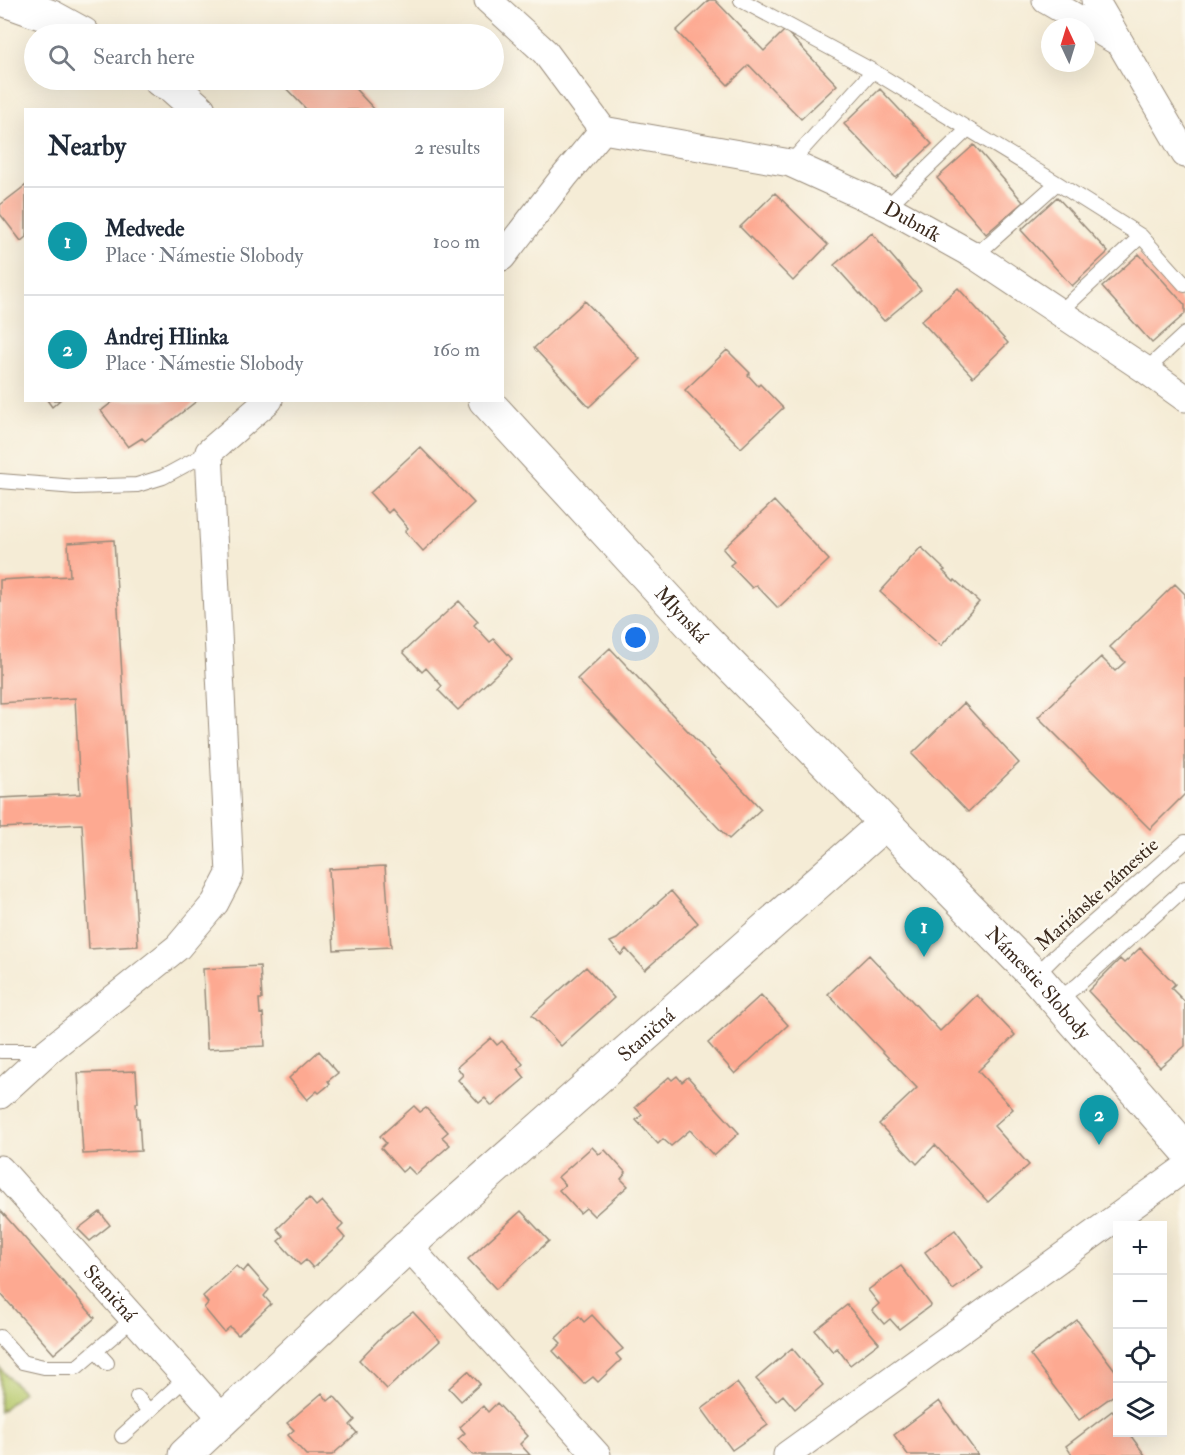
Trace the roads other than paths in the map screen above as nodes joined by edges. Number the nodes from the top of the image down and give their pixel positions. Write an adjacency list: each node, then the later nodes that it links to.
1 (5, 0): 6 (street)
2 (488, 0): 12 (street)
3 (741, 0): 8 (lane)
4 (1046, 0): 7 (street)
5 (1095, 0): 7 (street)
6 (65, 24)
7 (1121, 44): 13 (street)
8 (873, 70): 11 (lane); 14 (lane)
9 (176, 90): 10 (street)
10 (197, 108)
11 (968, 129): 15 (lane); 16 (lane)
12 (603, 130): 14 (street, Dubník); 18 (street)
13 (1185, 154)
14 (790, 163): 16 (street, Dubník)
15 (1057, 183): 17 (lane); 19 (lane)
16 (887, 207): 19 (street, Dubník)
17 (1141, 236): 20 (lane); 21 (lane)
18 (504, 254)
19 (975, 256): 21 (street, Dubník)
20 (1185, 285)
21 (1059, 313): 23 (street, Dubník)
22 (1185, 334): 23 (lane)
23 (1146, 370): 24 (street, Dubník)
24 (1185, 398)
25 (267, 402): 27 (street)
26 (487, 402): 29 (street, Mlynská)
27 (209, 452): 28 (lane); 35 (street)
28 (0, 481)
29 (884, 824): 32 (street, Námestie Slobody); 40 (street, Staničná)
30 (1185, 842): 32 (lane, Mariánske námestie)
31 (1185, 888): 33 (lane)
32 (1035, 976): 33 (street, Námestie Slobody)
33 (1056, 1001): 37 (street, Námestie Slobody)
34 (0, 1051): 35 (lane)
35 (48, 1051): 36 (street)
36 (0, 1095)
37 (1185, 1148)
38 (1185, 1168): 50 (street)
39 (0, 1169): 41 (street, Staničná)
40 (408, 1246): 48 (street, Staničná); 52 (street)
41 (134, 1318): 43 (lane); 45 (street, Staničná)
42 (0, 1337): 43 (lane)
43 (96, 1351): 44 (lane)
44 (107, 1363)
45 (187, 1377): 47 (lane); 48 (street, Staničná)
46 (137, 1397): 47 (lane)
47 (149, 1411): 49 (lane)
48 (222, 1418): 51 (street, Staničná)
49 (122, 1436)
50 (793, 1453)
51 (185, 1455)
52 (597, 1455)

